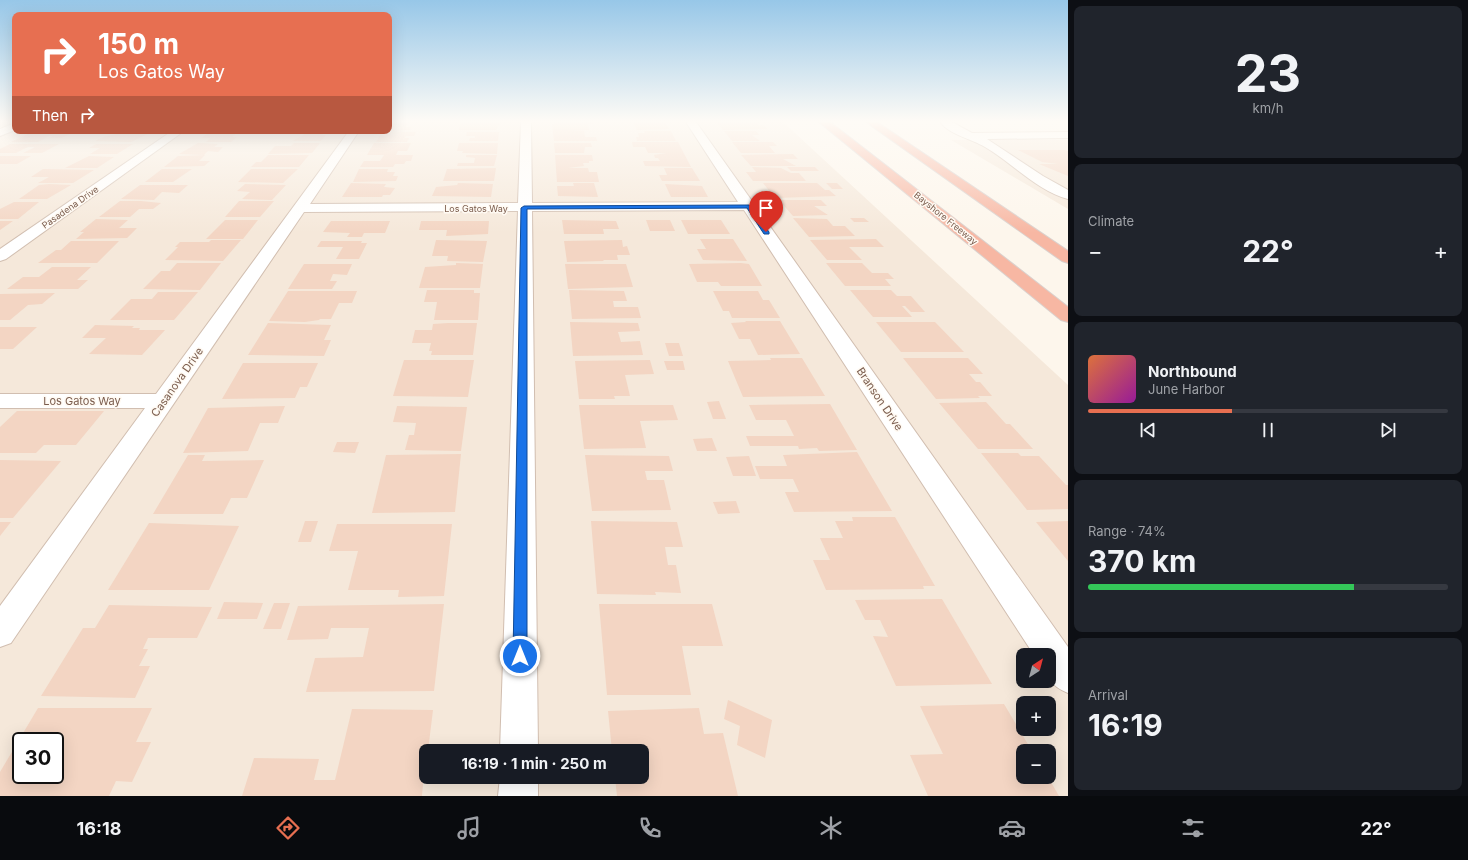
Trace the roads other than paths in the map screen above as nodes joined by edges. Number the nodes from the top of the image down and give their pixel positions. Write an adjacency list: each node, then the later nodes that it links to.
1 (139, 159): 12 (street, Pasadena Drive)
2 (334, 159): 10 (street, Casanova Drive)
3 (525, 159): 11 (street)
4 (717, 159): 9 (street, Branson Drive)
5 (871, 159): 14 (highway, Bayshore Freeway)
6 (925, 159): 13 (highway)
7 (1011, 159): 8 (street)
8 (1068, 195)
9 (749, 206): 11 (street, Los Gatos Way); 18 (street, Branson Drive)
10 (298, 208): 11 (street, Los Gatos Way); 16 (street, Casanova Drive)
11 (524, 208): 19 (street)
12 (0, 256)
13 (1068, 258)
14 (1068, 316)
15 (0, 401): 16 (street, Los Gatos Way)
16 (164, 401): 17 (street, Casanova Drive)
17 (0, 632)
18 (1068, 676)
19 (519, 744)
20 (519, 784): 21 (street)
21 (518, 796)

